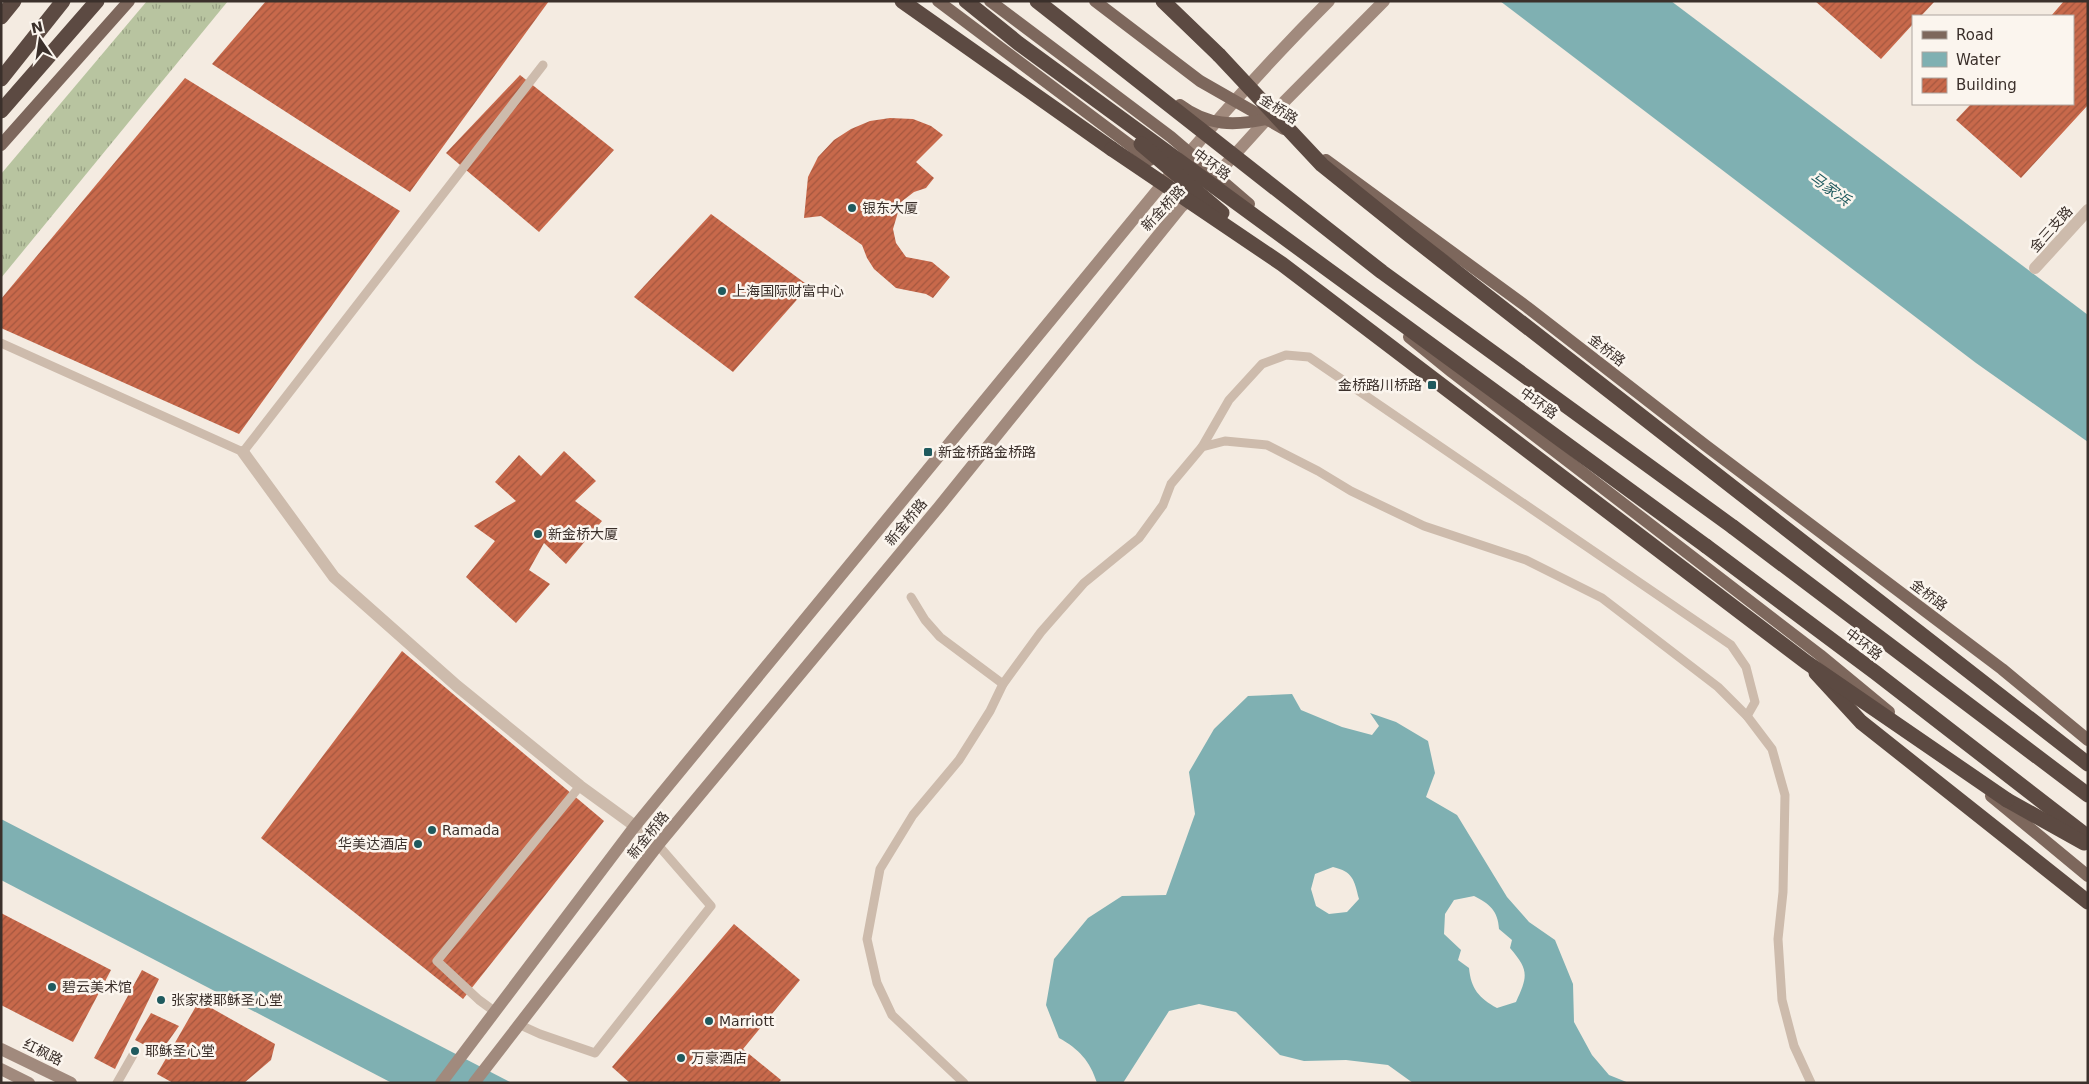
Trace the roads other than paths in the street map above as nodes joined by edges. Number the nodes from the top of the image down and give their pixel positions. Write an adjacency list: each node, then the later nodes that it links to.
1 (14, 1): 16 (highway)
2 (63, 1): 20 (highway)
3 (97, 1): 22 (highway)
4 (129, 1): 25 (main road)
5 (891, 1): 17 (highway)
6 (902, 1): 17 (highway)
7 (938, 1): 27 (main road)
8 (966, 1): 19 (highway, 中环路, bridge)
9 (990, 1): 26 (main road)
10 (1037, 1): 42 (highway, 中环路, bridge)
11 (1042, 1): 24 (main road)
12 (1095, 1): 21 (main road, 金桥路)
13 (1163, 1): 40 (highway, bridge)
14 (1329, 1): 21 (street, 新金桥路)
15 (1384, 1): 23 (street, 新金桥路)
16 (1, 17)
17 (933, 24): 30 (highway, bridge)
18 (543, 65): 34 (lane)
19 (1052, 68): 30 (highway, bridge); 44 (highway, 中环路, bridge)
20 (1, 79)
21 (1234, 99): 23 (main road, 金桥路); 24 (street, 新金桥路)
22 (1, 111)
23 (1267, 119): 24 (main road); 28 (street, 新金桥路); 39 (main road, 金桥路)
24 (1215, 121): 26 (street, 新金桥路)
25 (1, 145)
26 (1190, 152): 27 (street, 新金桥路); 28 (main road)
27 (1170, 175): 28 (main road); 43 (street, 新金桥路)
28 (1215, 178): 46 (street, 新金桥路); 47 (main road)
29 (2088, 210): 31 (street, 金三支路)
30 (1282, 264): 36 (highway, bridge)
31 (2036, 268)
32 (1, 343): 34 (lane)
33 (1202, 447): 37 (lane); 38 (lane); 38 (lane)
34 (243, 452): 41 (street)
35 (911, 597): 37 (lane)
36 (1806, 662): 45 (highway, bridge); 48 (highway, bridge)
37 (1003, 684): 59 (lane)
38 (1747, 716): 60 (lane)
39 (2088, 740)
40 (2088, 764)
41 (580, 786): 43 (street); 49 (lane)
42 (2088, 795)
43 (635, 826): 46 (lane); 49 (street, 新金桥路)
44 (2088, 837)
45 (2088, 845)
46 (658, 846): 50 (street, 新金桥路); 50 (lane)
47 (2088, 876)
48 (2088, 902)
49 (494, 1011): 57 (street, 新金桥路)
50 (518, 1024): 58 (street, 新金桥路)
51 (1, 1049): 55 (street, 红枫路)
52 (133, 1055): 56 (lane)
53 (1, 1070): 54 (street)
54 (29, 1083)
55 (71, 1083)
56 (118, 1083)
57 (441, 1083)
58 (474, 1083)
59 (964, 1083)
60 (1812, 1083)

